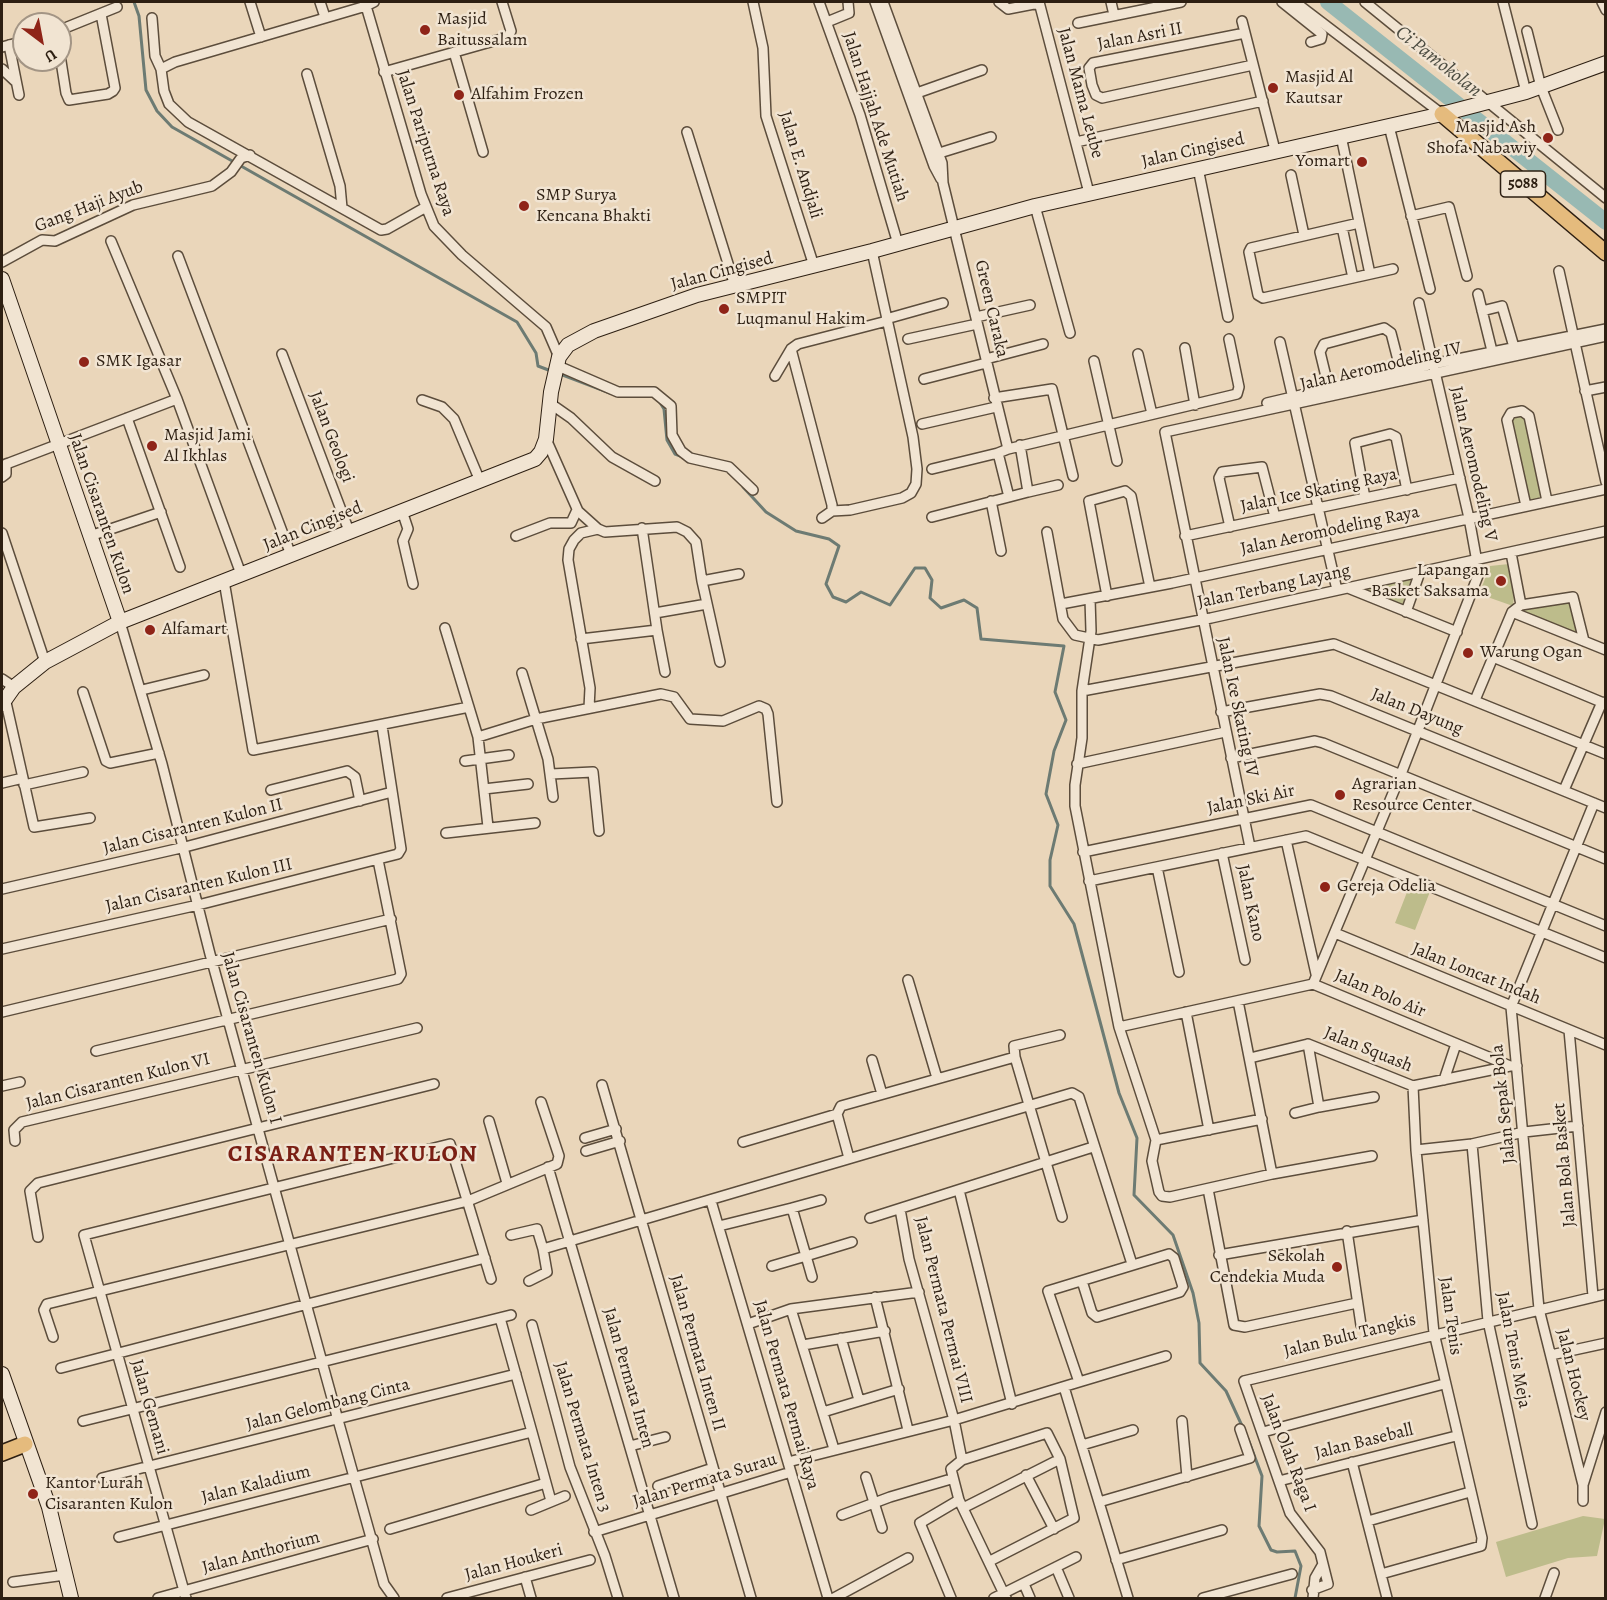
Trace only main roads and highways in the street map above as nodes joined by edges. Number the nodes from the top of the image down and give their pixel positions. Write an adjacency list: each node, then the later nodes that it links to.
1 (1605, 63): 2 (main road, Jalan Cingised)
2 (1445, 113): 3 (main road, 5088); 5 (main road, Jalan Cingised)
3 (1605, 253)
4 (2, 279): 5 (main road, Jalan Cisaranten Kulon)
5 (120, 622): 6 (main road, Jalan Cisaranten Kulon)
6 (7, 696)
7 (2, 1379): 8 (main road)
8 (25, 1444): 9 (main road); 10 (main road)
9 (2, 1454)
10 (71, 1599)

